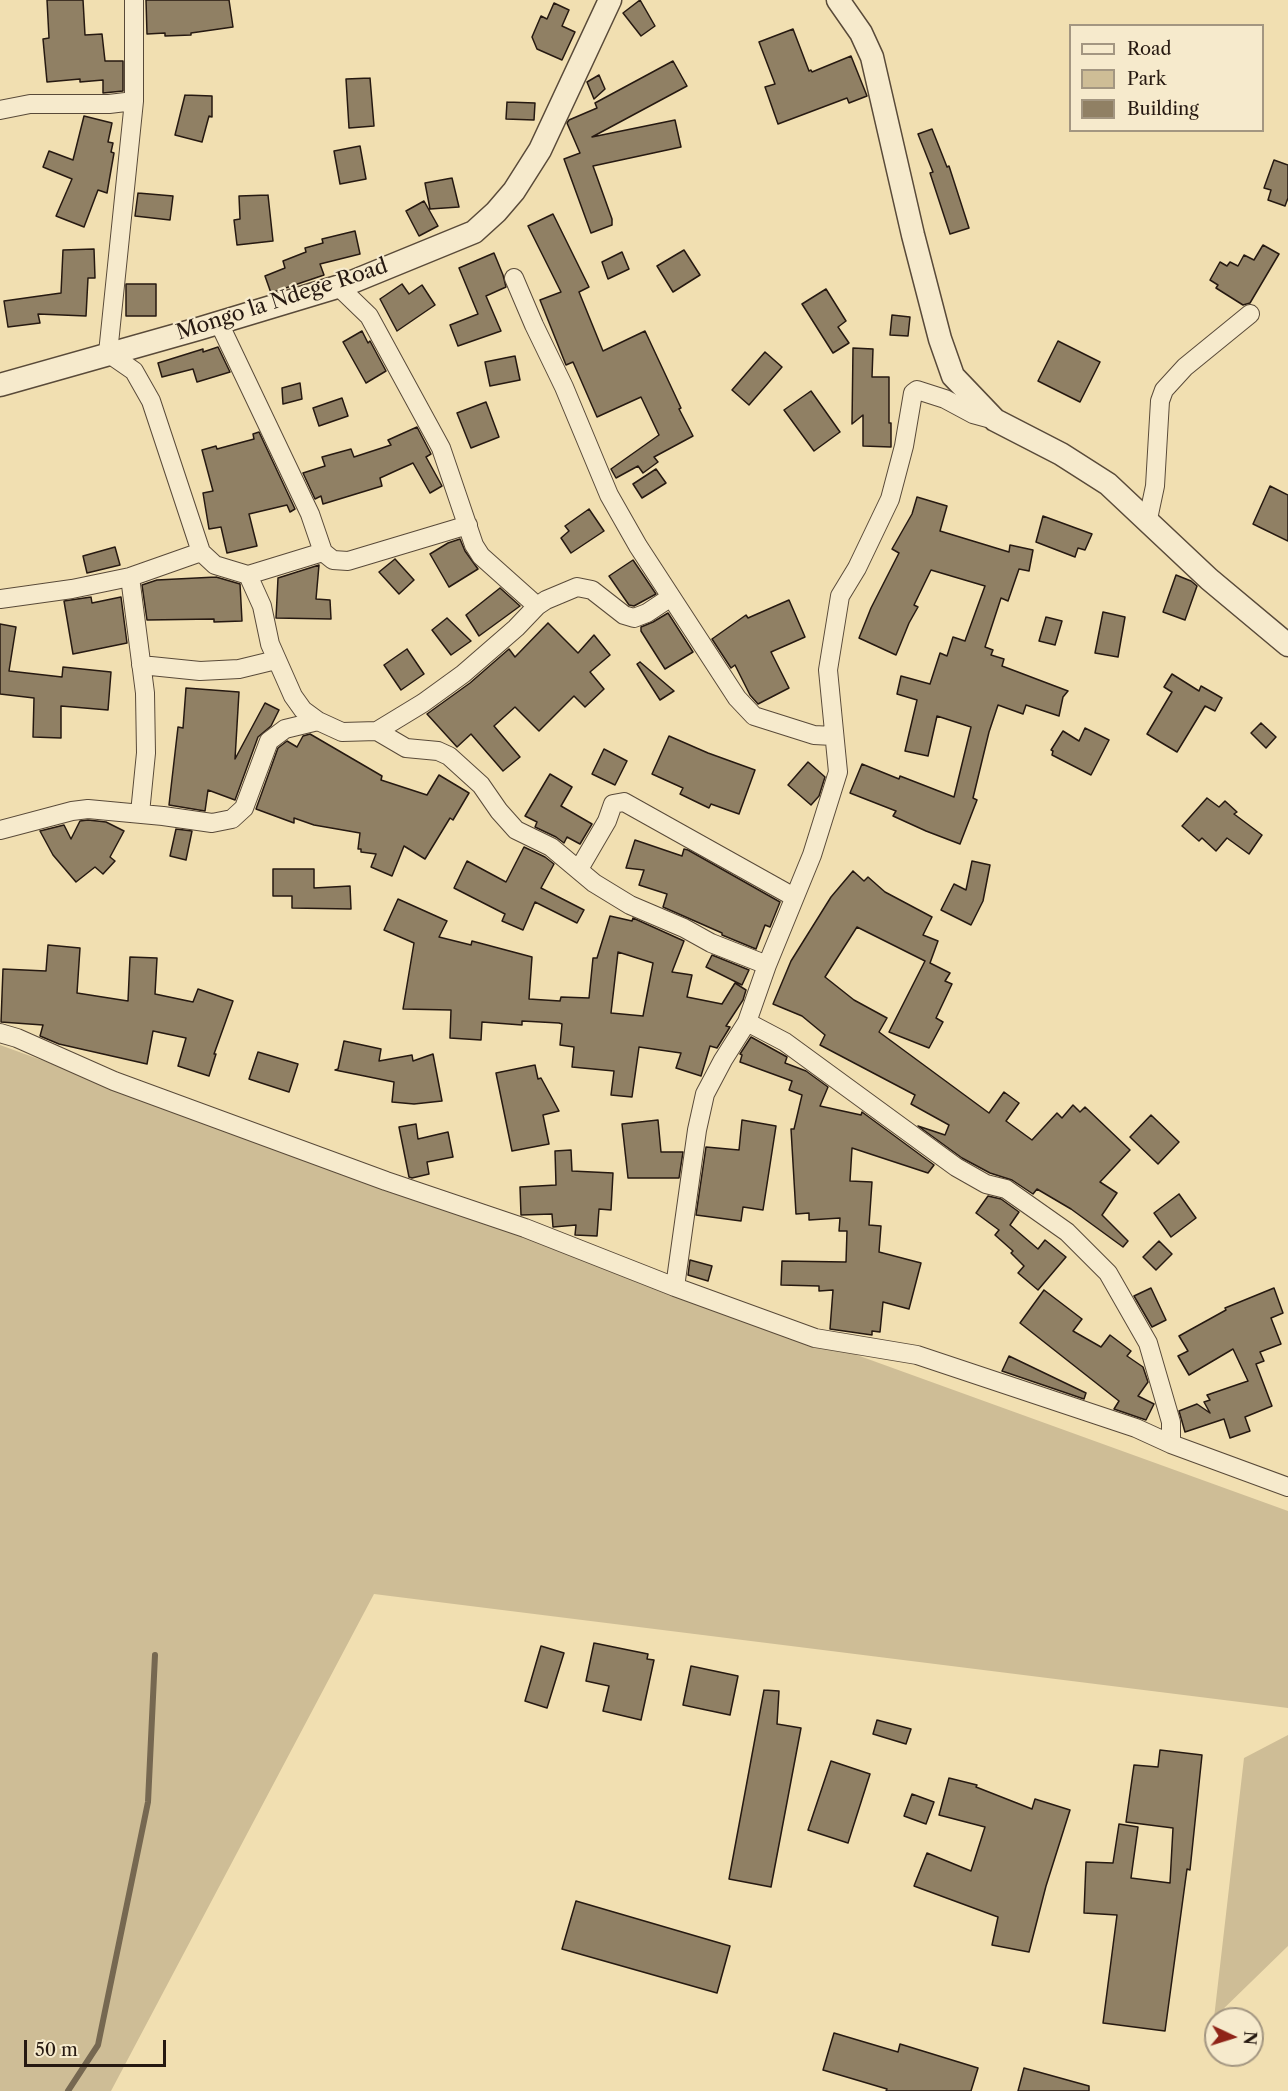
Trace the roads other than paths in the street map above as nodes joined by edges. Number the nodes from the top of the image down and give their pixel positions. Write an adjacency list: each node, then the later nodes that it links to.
1 (134, 0): 4 (street)
2 (610, 0): 7 (street, Mongo la Ndege Road)
3 (839, 0): 12 (street)
4 (134, 101): 5 (street); 10 (street)
5 (0, 110)
6 (514, 278): 19 (street)
7 (339, 286): 9 (street, Mongo la Ndege Road); 14 (street)
8 (1250, 314): 13 (street)
9 (219, 323): 10 (street, Mongo la Ndege Road); 16 (street)
10 (108, 353): 11 (street, Mongo la Ndege Road); 15 (street)
11 (0, 385)
12 (995, 420): 13 (street); 27 (street)
13 (1148, 519): 22 (street)
14 (468, 525): 16 (street); 21 (street)
15 (201, 552): 17 (street); 18 (street)
16 (323, 552): 17 (street)
17 (248, 575): 23 (street)
18 (130, 577): 20 (street); 24 (street)
19 (670, 597): 21 (street); 27 (street)
20 (0, 599)
21 (537, 606): 26 (street)
22 (1288, 645)
23 (276, 660): 24 (street); 25 (street)
24 (141, 665): 28 (street)
25 (318, 721): 26 (street); 28 (street)
26 (377, 731): 30 (street)
27 (833, 736): 31 (street)
28 (140, 813): 29 (street)
29 (0, 830)
30 (579, 869): 31 (street); 32 (street)
31 (794, 897): 32 (street)
32 (767, 964): 33 (street)
33 (747, 1022): 35 (street); 36 (street)
34 (0, 1033): 35 (street)
35 (675, 1287): 36 (street)
36 (1171, 1444): 37 (street)
37 (1288, 1486)

